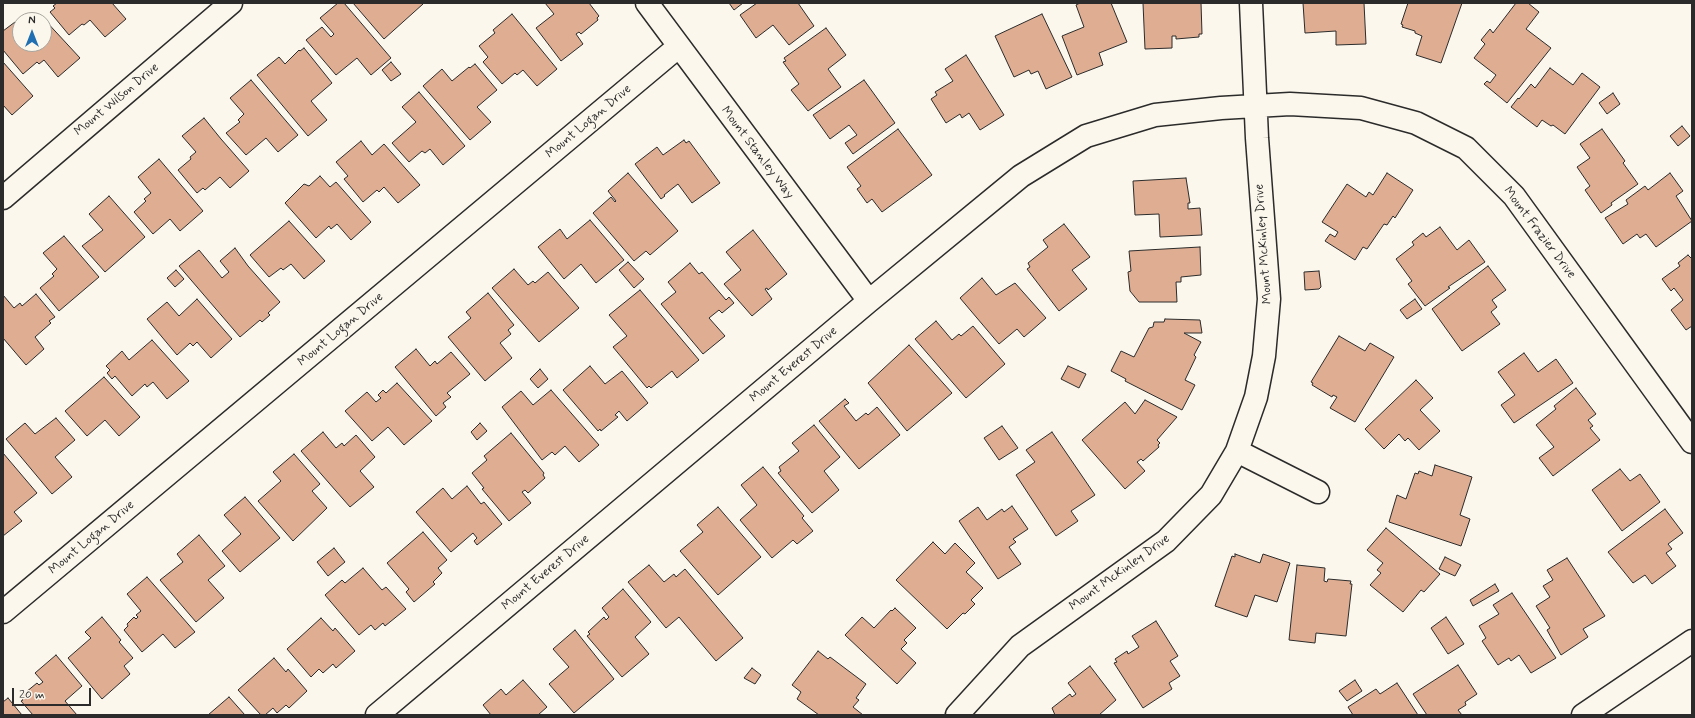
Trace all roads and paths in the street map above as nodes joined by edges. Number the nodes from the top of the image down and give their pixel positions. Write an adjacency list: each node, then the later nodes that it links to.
1 (231, 3): 6 (street, Mount Wilson Drive)
2 (647, 3): 4 (street, Mount Stanley Way)
3 (1251, 3): 5 (street, Mount McKinley Drive)
4 (678, 47): 7 (street, Mount Stanley Way); 11 (street, Mount Logan Drive)
5 (1255, 106): 7 (street, Mount Everest Drive); 8 (street, Mount Frazier Drive); 9 (street, Mount McKinley Drive)
6 (3, 198)
7 (869, 301): 13 (street, Mount Everest Drive)
8 (1692, 442)
9 (1238, 451): 10 (street); 14 (street, Mount McKinley Drive)
10 (1318, 492)
11 (3, 612)
12 (1692, 641): 15 (street)
13 (377, 715)
14 (957, 715)
15 (1583, 715)

